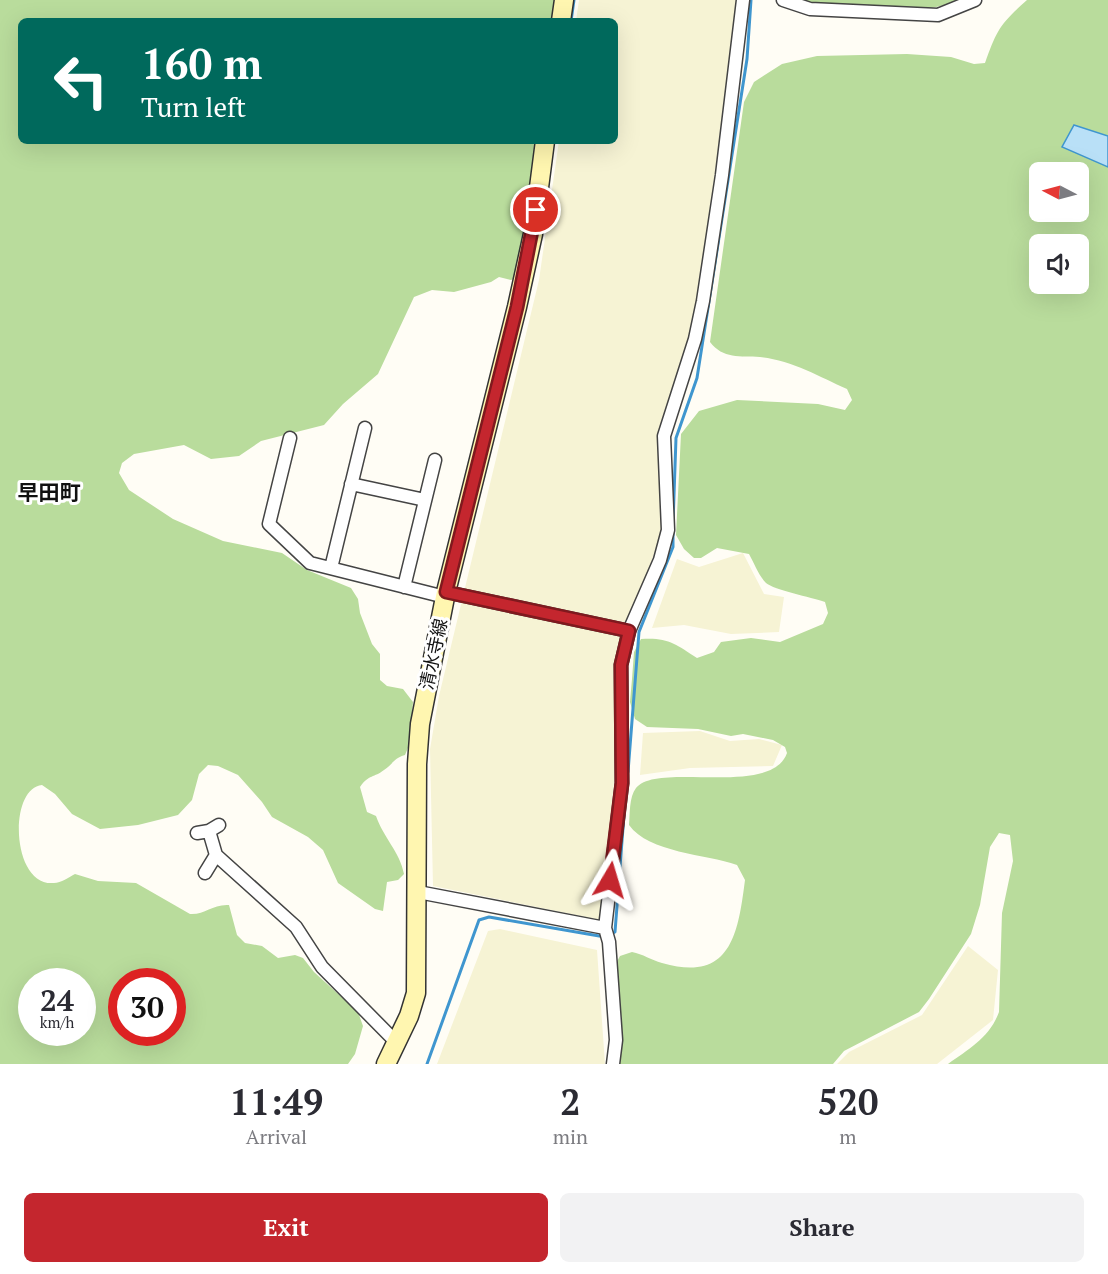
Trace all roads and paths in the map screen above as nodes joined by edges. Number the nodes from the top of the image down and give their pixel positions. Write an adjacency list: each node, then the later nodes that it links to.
1 (564, 0): 5 (main road)
2 (743, 0): 15 (street)
3 (783, 0): 4 (street)
4 (975, 0)
5 (561, 18)
6 (545, 144): 14 (main road, 清水寺線)
7 (365, 428): 10 (street)
8 (290, 438): 12 (street)
9 (435, 460): 11 (street)
10 (351, 484): 11 (street); 12 (street)
11 (425, 500): 13 (street)
12 (331, 568): 13 (street)
13 (404, 586): 14 (street)
14 (445, 595): 15 (street); 19 (main road, 清水寺線)
15 (629, 631): 20 (street)
16 (209, 830): 17 (street)
17 (216, 855): 18 (street); 21 (street)
18 (206, 873)
19 (418, 892): 20 (street); 21 (main road, 清水寺線)
20 (605, 928): 23 (street)
21 (397, 1043): 22 (main road, 清水寺線)
22 (386, 1064)
23 (613, 1064)

